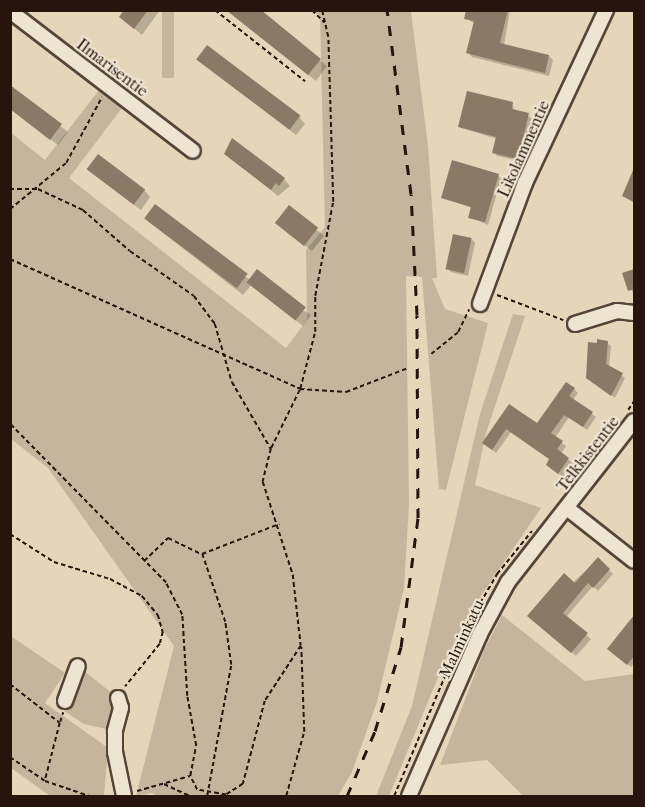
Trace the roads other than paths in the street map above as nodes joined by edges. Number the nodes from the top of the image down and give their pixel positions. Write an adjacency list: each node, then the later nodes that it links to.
1 (606, 10): 4 (street, Likolammentie)
2 (10, 11): 3 (street, Ilmarisentie)
3 (193, 151)
4 (480, 304)
5 (634, 313): 6 (street)
6 (575, 324)
7 (634, 421): 8 (street, Telkkistentie)
8 (567, 508): 9 (street); 14 (street, Malminkatu)
9 (634, 561)
10 (78, 666): 12 (street)
11 (118, 698): 13 (street)
12 (65, 700)
13 (124, 796)
14 (409, 796)

